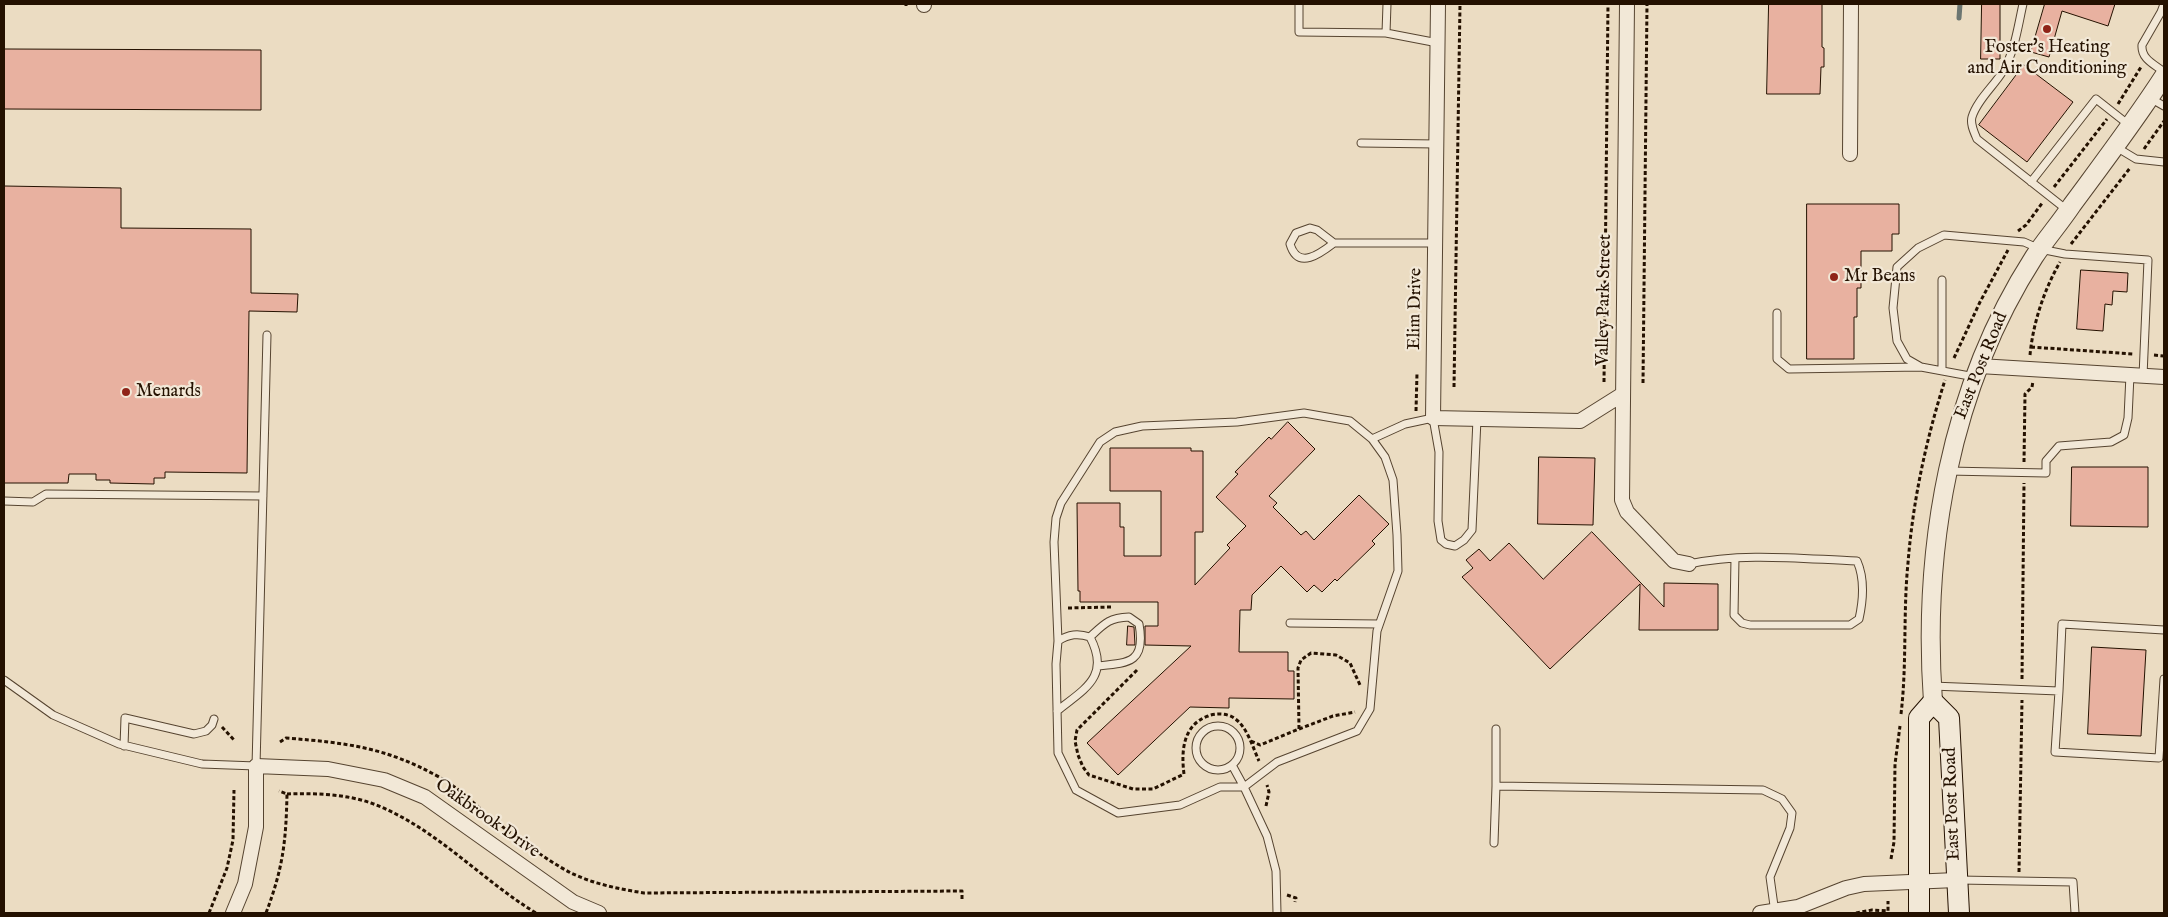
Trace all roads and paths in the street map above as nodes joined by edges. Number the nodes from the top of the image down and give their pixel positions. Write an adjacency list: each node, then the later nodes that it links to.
1 (1299, 4): 11 (lane)
2 (1387, 4): 11 (lane)
3 (1438, 4): 12 (street, Elim Drive)
4 (1460, 4): 40 (path)
5 (1608, 4): 38 (path)
6 (1627, 4): 41 (street, Valley Park Street)
7 (1647, 4): 39 (path)
8 (1851, 4): 20 (street)
9 (2023, 4): 22 (lane)
10 (2164, 4): 13 (lane)
11 (1386, 33): 12 (lane)
12 (1438, 43): 18 (street, Elim Drive)
13 (2164, 72)
14 (2164, 76): 15 (street, East Post Road)
15 (2157, 102): 16 (street, East Post Road)
16 (2130, 126): 19 (street, East Post Road); 22 (lane)
17 (1361, 144): 18 (lane)
18 (1436, 144): 25 (street, Elim Drive)
19 (2115, 147): 21 (lane); 23 (street, East Post Road)
20 (1850, 154)
21 (2164, 162)
22 (2031, 182): 23 (lane)
23 (2068, 211): 26 (street, East Post Road)
24 (1334, 243): 24 (lane); 25 (lane)
25 (1435, 244): 42 (street, Elim Drive)
26 (2040, 250): 31 (lane); 33 (lane); 35 (street, East Post Road)
27 (1942, 280): 34 (lane)
28 (1777, 312): 33 (lane)
29 (267, 335): 46 (lane)
30 (2031, 347): 31 (path)
31 (2144, 355): 32 (path); 36 (lane)
32 (2164, 356)
33 (1922, 367): 34 (lane)
34 (1942, 371): 35 (lane)
35 (1977, 372): 36 (street); 45 (street, East Post Road)
36 (2136, 375): 37 (street); 45 (lane)
37 (2164, 377)
38 (1604, 382)
39 (1643, 383)
40 (1454, 387)
41 (1623, 394): 43 (street); 49 (street, Valley Park Street)
42 (1433, 418): 43 (street); 43 (lane); 44 (lane)
43 (1477, 419)
44 (1372, 440): 53 (lane); 56 (lane)
45 (1948, 471): 63 (street, East Post Road)
46 (263, 496): 47 (lane); 75 (lane)
47 (4, 501)
48 (1736, 558): 48 (lane); 49 (lane)
49 (1689, 564)
50 (1116, 607): 51 (path)
51 (1068, 608)
52 (1290, 623): 53 (lane)
53 (1379, 624): 77 (lane)
54 (2164, 630): 62 (lane)
55 (1090, 637): 56 (lane); 57 (lane); 57 (lane)
56 (1058, 641): 65 (lane)
57 (1097, 666): 65 (lane)
58 (1139, 668): 70 (path)
59 (2164, 678): 62 (lane)
60 (4, 680): 72 (lane)
61 (1361, 687): 67 (path)
62 (2059, 690): 63 (lane)
63 (1932, 694): 82 (main road, East Post Road); 83 (main road, East Post Road)
64 (1357, 706): 67 (path)
65 (1057, 710): 77 (lane)
66 (214, 718): 69 (path); 72 (lane)
67 (1299, 729): 70 (path)
68 (1496, 729): 76 (lane)
69 (235, 741)
70 (1250, 741): 73 (path)
71 (280, 742): 84 (path)
72 (124, 746): 75 (lane)
73 (1259, 761)
74 (1232, 765): 74 (lane); 77 (lane)
75 (256, 766): 88 (street); 91 (street, Oakbrook Drive)
76 (1496, 786): 81 (lane); 86 (lane)
77 (1244, 787): 92 (lane)
78 (234, 790): 87 (path)
79 (279, 790): 80 (path)
80 (287, 794): 89 (path); 90 (path)
81 (1494, 843)
82 (1919, 880): 83 (street); 86 (street); 95 (main road, East Post Road)
83 (1956, 880): 96 (main road, East Post Road); 97 (lane)
84 (962, 901)
85 (1888, 901): 94 (path)
86 (1775, 912): 93 (street)
87 (209, 913)
88 (234, 913)
89 (266, 913)
90 (536, 913)
91 (598, 913)
92 (1277, 913)
93 (1760, 913)
94 (1856, 913)
95 (1919, 913)
96 (1959, 913)
97 (2075, 913)

